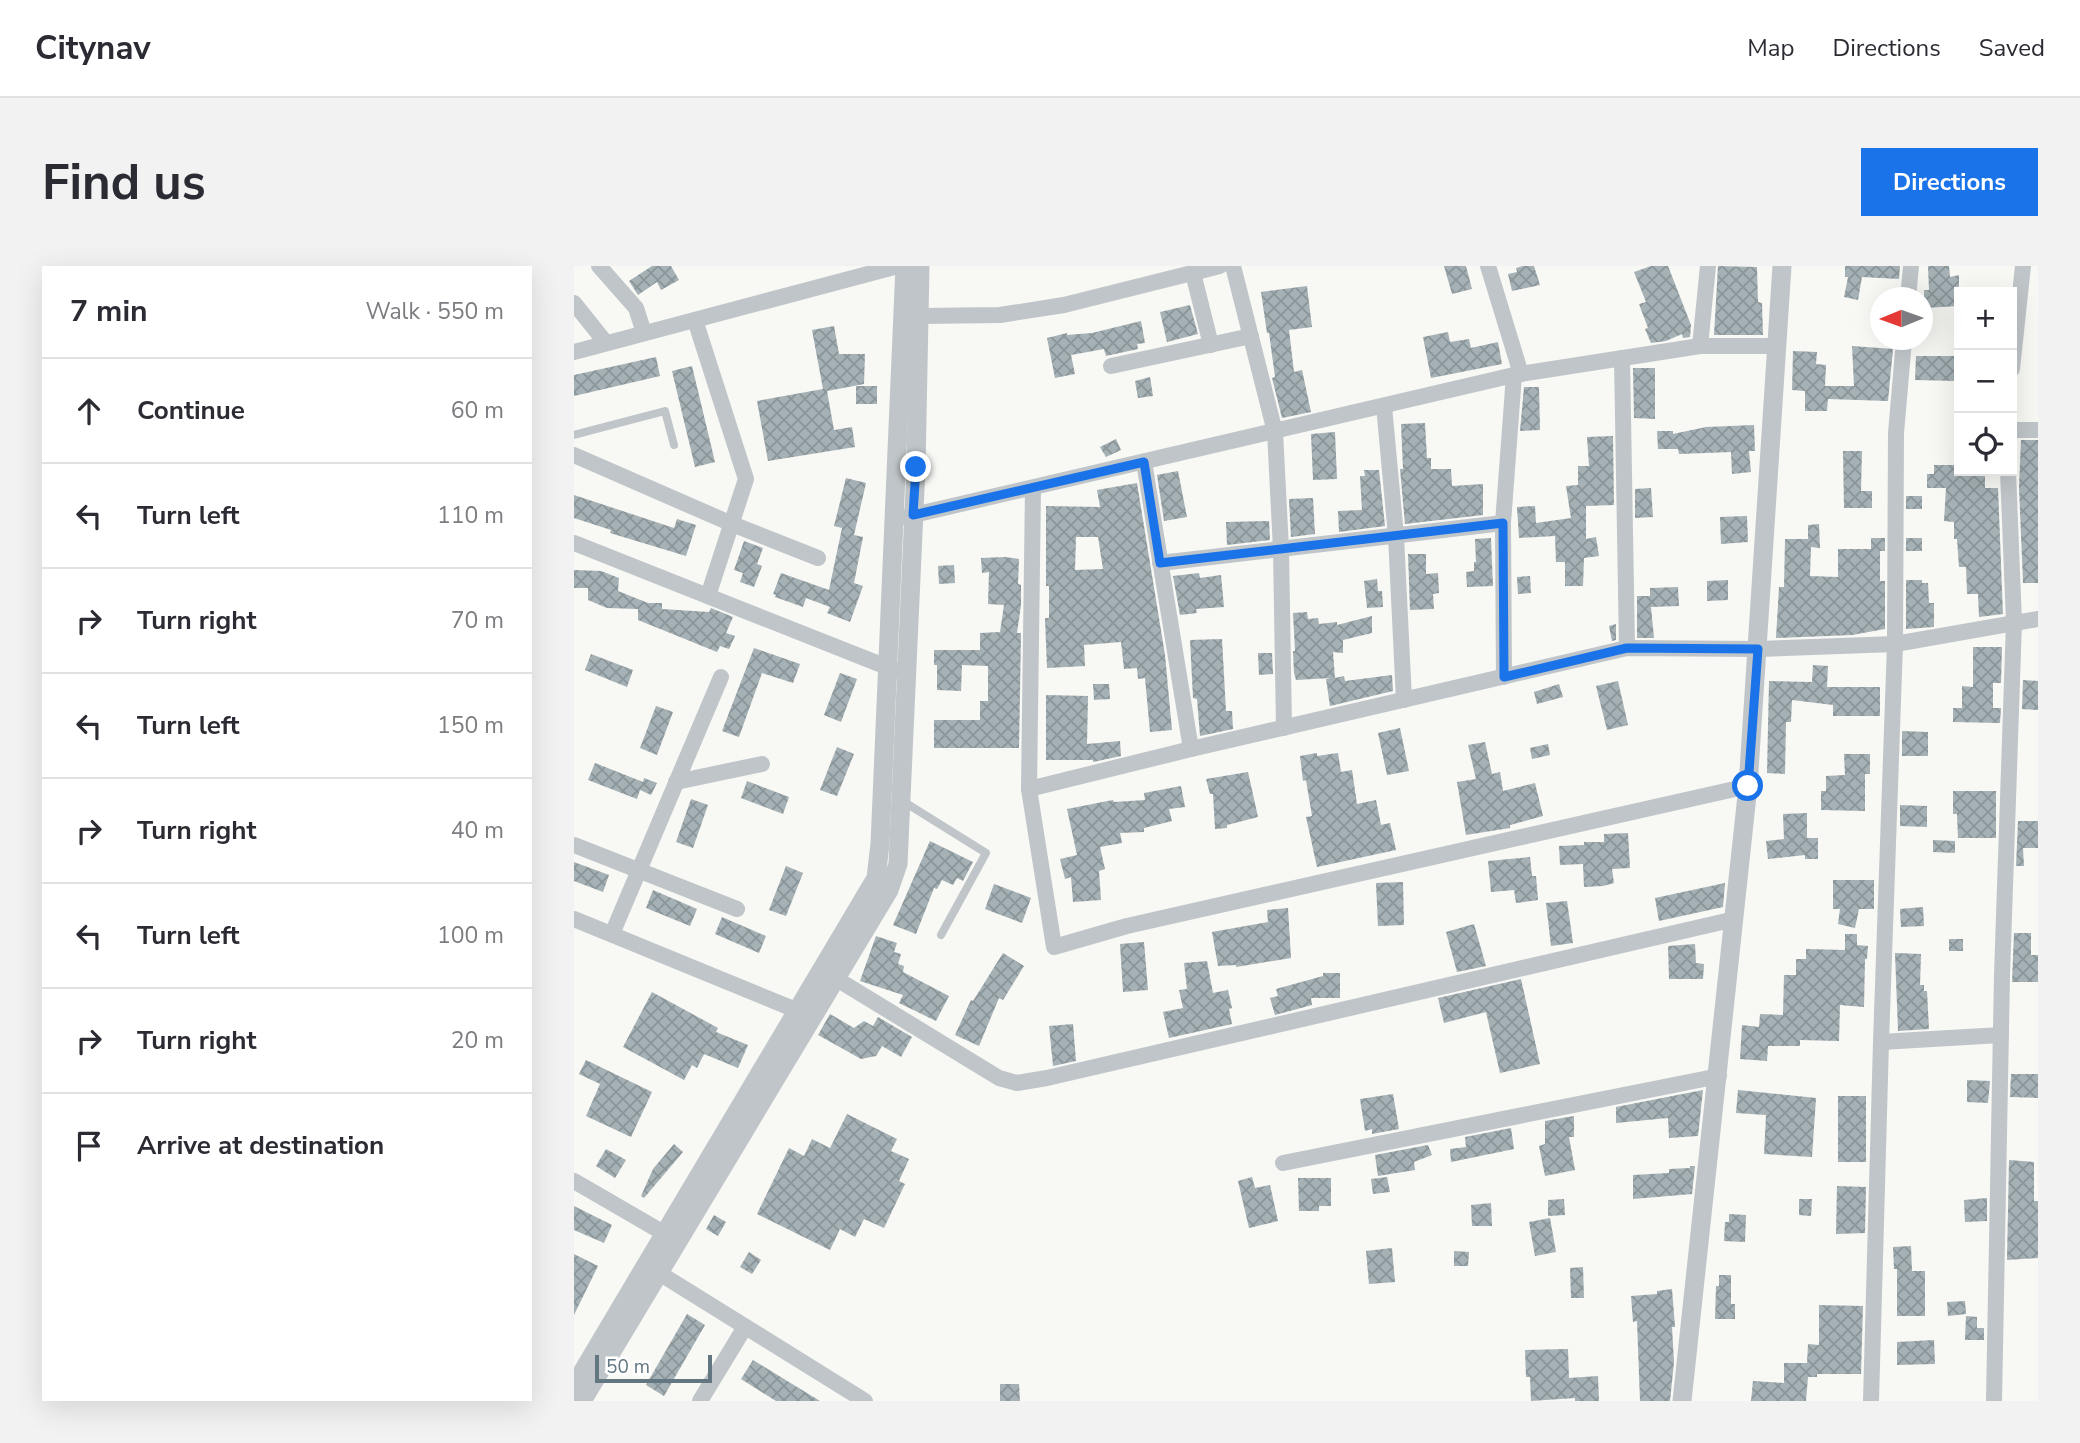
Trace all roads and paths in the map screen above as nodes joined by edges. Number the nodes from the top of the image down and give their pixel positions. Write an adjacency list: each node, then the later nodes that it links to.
1 (598, 266): 17 (street)
2 (898, 266): 16 (street)
3 (905, 266): 39 (street)
4 (920, 266): 15 (street)
5 (1220, 266): 12 (street)
6 (1233, 266): 18 (street)
7 (1488, 266): 28 (street)
8 (1708, 266): 21 (street)
9 (1782, 266): 22 (street)
10 (1910, 266): 13 (street)
11 (2023, 266): 24 (street)
12 (1193, 273): 15 (street); 20 (street)
13 (1909, 287)
14 (574, 303): 19 (street)
15 (919, 316): 39 (street)
16 (695, 320): 17 (street); 41 (street)
17 (644, 333): 19 (street)
18 (1251, 336): 20 (street); 32 (street)
19 (606, 343): 25 (street)
20 (1211, 345): 27 (street)
21 (1700, 346): 22 (street); 26 (street)
22 (1777, 346): 52 (street)
23 (1903, 350): 50 (street)
24 (2014, 350)
25 (574, 352)
26 (1622, 358): 28 (street); 51 (street)
27 (1111, 366)
28 (1517, 374): 29 (street); 40 (street)
29 (1384, 406): 32 (street); 42 (street)
30 (2017, 430): 31 (street)
31 (2038, 430)
32 (1275, 432): 36 (street); 44 (street)
33 (574, 435): 34 (lane)
34 (674, 445)
35 (574, 455): 41 (street)
36 (1144, 462): 38 (street); 46 (street)
37 (2008, 476): 49 (street)
38 (1033, 488): 39 (street); 62 (street)
39 (904, 517): 53 (street)
40 (1503, 523): 42 (street); 55 (street)
41 (732, 524): 45 (street); 47 (street)
42 (1396, 536): 44 (street); 56 (street)
43 (574, 542): 47 (street)
44 (1281, 549): 46 (street); 57 (street)
45 (818, 558)
46 (1160, 563): 58 (street)
47 (708, 596): 53 (street)
48 (2038, 619): 49 (street)
49 (2014, 622): 50 (street); 73 (street)
50 (1895, 644): 52 (street); 74 (street)
51 (1627, 648): 52 (street); 55 (street)
52 (1758, 649): 61 (street)
53 (897, 671): 63 (street); 72 (street)
54 (720, 677): 60 (street)
55 (1504, 677): 56 (street)
56 (1404, 700): 57 (street)
57 (1284, 728): 58 (street)
58 (1191, 749): 62 (street)
59 (762, 764): 60 (street)
60 (677, 782): 65 (street)
61 (1748, 786): 62 (street); 68 (street)
62 (1029, 789)
63 (900, 800): 70 (lane); 71 (street)
64 (574, 845): 65 (street)
65 (639, 871): 66 (street); 69 (street)
66 (737, 909)
67 (574, 919): 69 (street)
68 (1735, 919): 71 (street); 75 (street)
69 (612, 934): 72 (street)
70 (941, 935)
71 (835, 978): 72 (street)
72 (803, 1015): 78 (street)
73 (2001, 1035): 74 (street); 87 (street)
74 (1881, 1042): 86 (street)
75 (1719, 1076): 76 (street); 85 (street)
76 (1283, 1163)
77 (574, 1181): 78 (street)
78 (672, 1238): 79 (street); 81 (street)
79 (659, 1273): 80 (street); 82 (street)
80 (745, 1327): 83 (street); 84 (street)
81 (574, 1386)
82 (582, 1401)
83 (700, 1401)
84 (865, 1401)
85 (1682, 1401)
86 (1871, 1401)
87 (1994, 1401)

